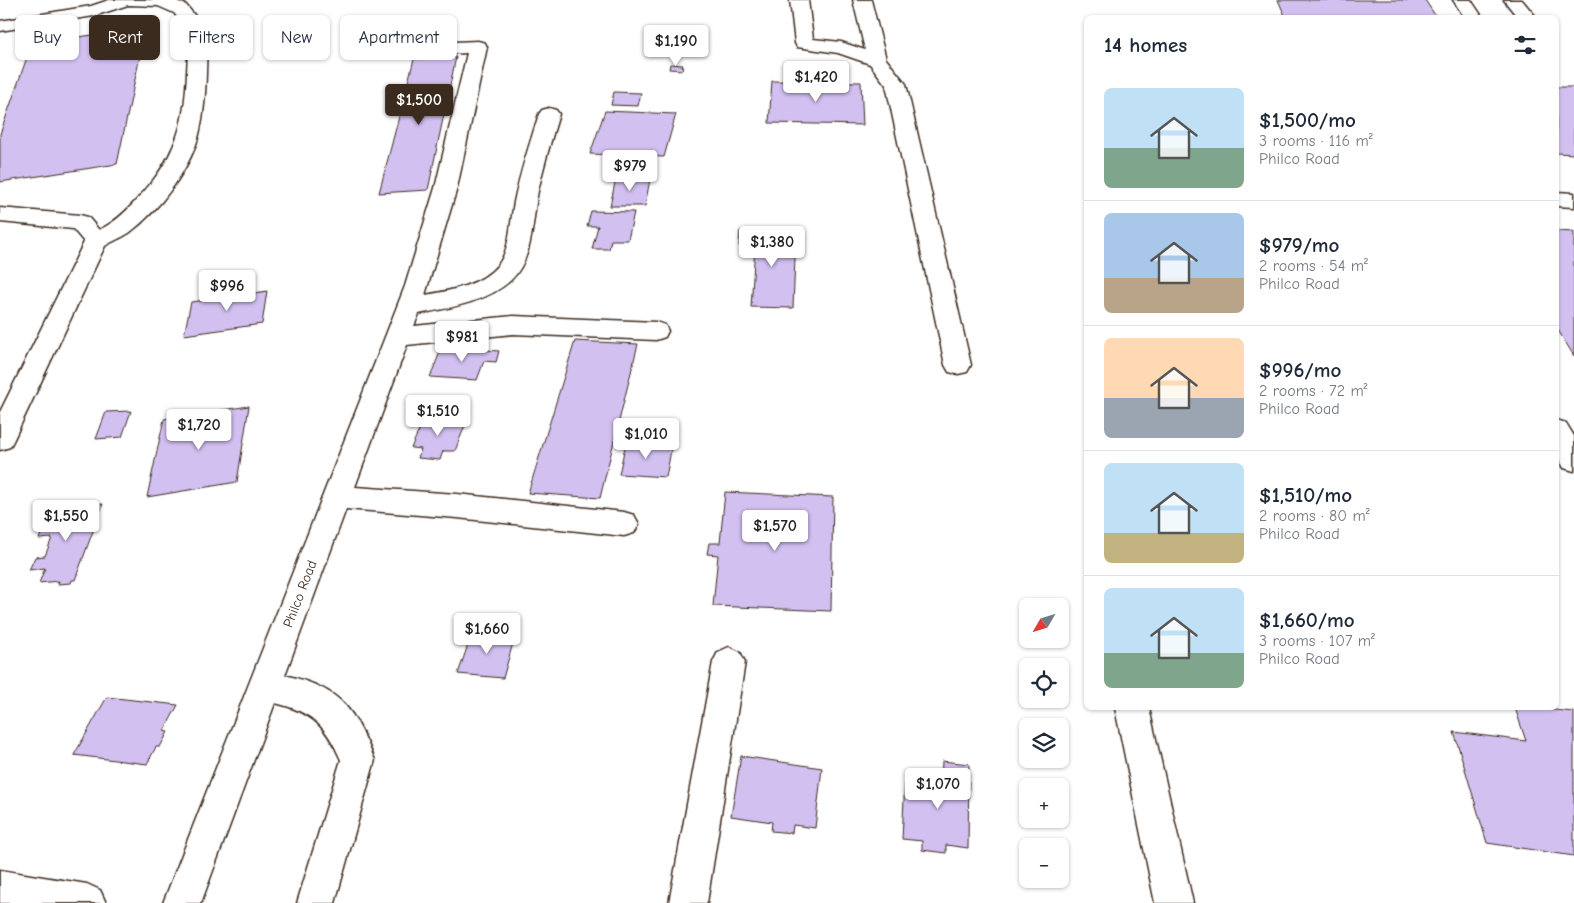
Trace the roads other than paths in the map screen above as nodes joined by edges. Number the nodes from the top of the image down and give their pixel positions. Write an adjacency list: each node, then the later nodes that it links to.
1 (127, 0): 8 (street); 15 (street)
2 (799, 0): 10 (street)
3 (862, 0): 10 (street)
4 (1462, 0): 6 (street)
5 (1513, 0): 7 (street)
6 (1472, 15)
7 (1526, 15)
8 (0, 26)
9 (457, 48): 16 (street, Philco Road)
10 (877, 60): 19 (street)
11 (549, 114): 16 (street)
12 (1559, 199): 13 (street)
13 (1574, 200)
14 (0, 214): 15 (street)
15 (96, 241): 21 (street)
16 (413, 296): 18 (street, Philco Road)
17 (656, 331): 18 (street)
18 (398, 337): 23 (street, Philco Road)
19 (958, 365)
20 (1559, 435): 22 (street)
21 (0, 439)
22 (1574, 460)
23 (337, 497): 24 (street); 26 (street, Philco Road)
24 (624, 524)
25 (729, 662): 32 (street)
26 (265, 686): 30 (street, Philco Road); 31 (street)
27 (1132, 710): 33 (street)
28 (0, 889): 29 (street)
29 (87, 903)
30 (182, 903)
31 (316, 903)
32 (688, 903)
33 (1174, 903)

